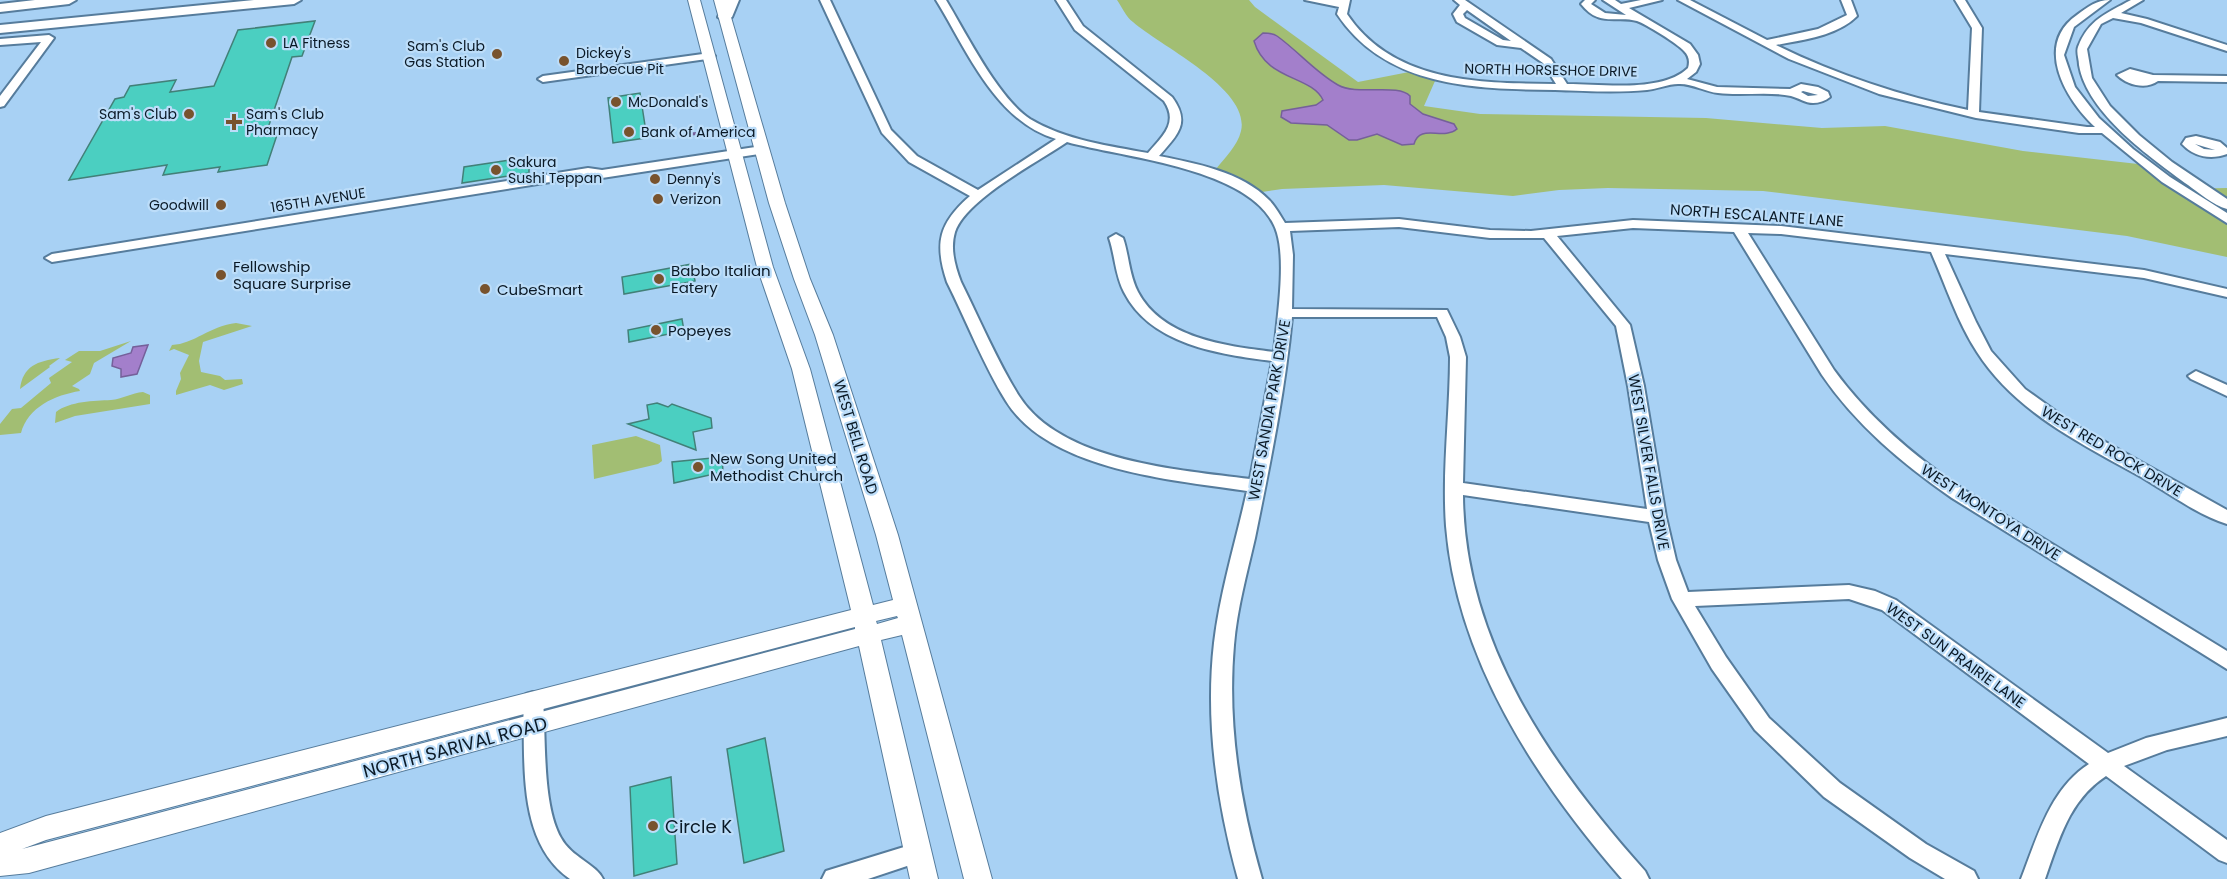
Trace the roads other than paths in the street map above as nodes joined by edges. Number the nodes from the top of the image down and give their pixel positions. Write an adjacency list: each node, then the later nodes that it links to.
1 (34, 0): 22 (highway)
2 (69, 0): 22 (highway)
3 (200, 0): 28 (highway)
4 (294, 0): 29 (highway)
5 (694, 0): 33 (main road)
6 (720, 0): 26 (main road, WEST BELL ROAD)
7 (732, 0): 26 (highway)
8 (825, 0): 48 (street)
9 (940, 0): 44 (street)
10 (1061, 0): 47 (street)
11 (1310, 0): 21 (street)
12 (1590, 0): 27 (street)
13 (1608, 0): 23 (street)
14 (1657, 0): 23 (street)
15 (1683, 0): 31 (street)
16 (1846, 0): 31 (street)
17 (1960, 0): 41 (street)
18 (2105, 0): 24 (street)
19 (2138, 0): 25 (street)
20 (1462, 3): 38 (street)
21 (1343, 4): 38 (street, NORTH HORSESHOE DRIVE)
22 (0, 6)
23 (1619, 7): 27 (street)
24 (2089, 8): 25 (street); 42 (street)
25 (2110, 14): 32 (street); 43 (street)
26 (725, 17): 45 (main road, WEST BELL ROAD)
27 (1639, 18): 37 (street)
28 (0, 23)
29 (0, 29)
30 (0, 42): 40 (street)
31 (1766, 43): 41 (street)
32 (2227, 48)
33 (710, 56): 36 (street); 46 (main road)
34 (2151, 78): 35 (street)
35 (2227, 79)
36 (543, 80)
37 (1678, 80): 38 (street, NORTH HORSESHOE DRIVE); 39 (street)
38 (1564, 87)
39 (1795, 93)
40 (0, 104)
41 (1973, 114): 42 (street)
42 (2103, 129): 43 (street); 50 (street)
43 (2125, 131): 49 (street)
44 (1064, 139): 47 (street); 48 (street)
45 (761, 145): 46 (street, 165TH AVENUE); 59 (main road, WEST BELL ROAD)
46 (734, 149): 56 (street, 165TH AVENUE); 60 (main road)
47 (1151, 158): 51 (street)
48 (978, 195): 64 (street)
49 (2227, 205)
50 (2227, 219)
51 (1282, 227): 53 (street, NORTH ESCALANTE LANE); 58 (street, WEST SANDIA PARK DRIVE)
52 (1738, 227): 53 (street, NORTH ESCALANTE LANE); 55 (street, NORTH ESCALANTE LANE); 71 (street, WEST MONTOYA DRIVE)
53 (1547, 233): 66 (street, WEST SILVER FALLS DRIVE)
54 (1116, 238): 61 (street)
55 (1936, 248): 57 (street, NORTH ESCALANTE LANE); 67 (street, WEST RED ROCK DRIVE)
56 (52, 258)
57 (2227, 292)
58 (1286, 313): 61 (street, WEST SANDIA PARK DRIVE); 65 (street)
59 (824, 335): 60 (main road); 69 (main road, WEST BELL ROAD)
60 (792, 343): 70 (main road)
61 (1279, 357): 64 (street, WEST SANDIA PARK DRIVE)
62 (2196, 376): 63 (street)
63 (2227, 391)
64 (1256, 486): 84 (street, WEST SANDIA PARK DRIVE)
65 (1454, 488): 66 (street); 85 (street)
66 (1657, 517): 68 (street, WEST SILVER FALLS DRIVE)
67 (2227, 518)
68 (1681, 599): 75 (street, WEST SUN PRAIRIE LANE); 86 (street, WEST SILVER FALLS DRIVE)
69 (907, 614): 70 (main road, NORTH SARIVAL ROAD); 83 (main road, WEST BELL ROAD)
70 (866, 625): 72 (main road, NORTH SARIVAL ROAD); 73 (main road, NORTH SARIVAL ROAD); 77 (main road)
71 (2227, 661)
72 (533, 700): 73 (street); 76 (main road, NORTH SARIVAL ROAD)
73 (535, 726): 79 (main road, NORTH SARIVAL ROAD); 80 (street)
74 (2227, 727): 75 (street)
75 (2106, 764): 78 (street, WEST SUN PRAIRIE LANE); 87 (street)
76 (0, 845)
77 (917, 853): 81 (street); 82 (main road)
78 (2227, 853)
79 (0, 863)
80 (591, 879)
81 (834, 879)
82 (924, 879)
83 (978, 879)
84 (1250, 879)
85 (1637, 879)
86 (1966, 879)
87 (2033, 879)

